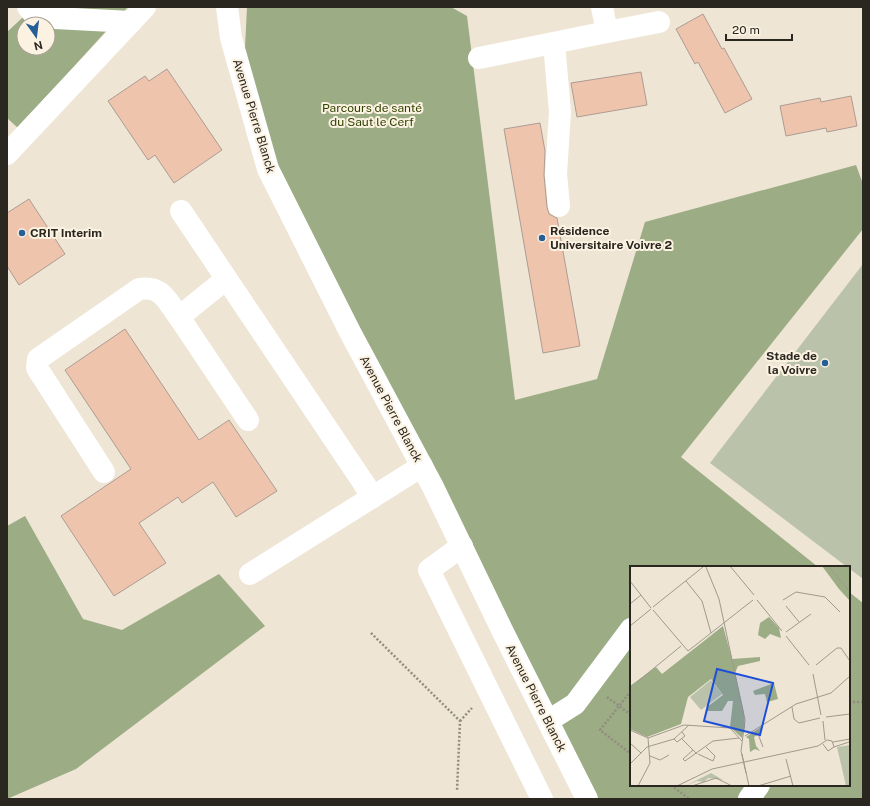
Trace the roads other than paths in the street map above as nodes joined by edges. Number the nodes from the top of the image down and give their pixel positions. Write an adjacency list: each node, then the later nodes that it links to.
1 (28, 7): 4 (street)
2 (227, 7): 15 (street, Avenue Pierre Blanck)
3 (602, 7): 6 (street)
4 (138, 14): 9 (street)
5 (659, 22): 6 (street)
6 (607, 32): 7 (street)
7 (554, 43): 8 (street); 10 (street)
8 (479, 58)
9 (10, 146)
10 (558, 206)
11 (181, 211): 12 (street)
12 (226, 279): 13 (street); 17 (street)
13 (179, 317): 14 (street); 16 (street)
14 (248, 420)
15 (422, 466): 17 (street); 18 (street, Avenue Pierre Blanck)
16 (104, 472)
17 (373, 497): 19 (street)
18 (462, 546): 21 (street, Avenue Pierre Blanck); 23 (street)
19 (250, 574)
20 (630, 630): 21 (street)
21 (548, 721): 24 (street, Avenue Pierre Blanck)
22 (758, 786): 25 (street)
23 (542, 799)
24 (587, 799)
25 (749, 799)

